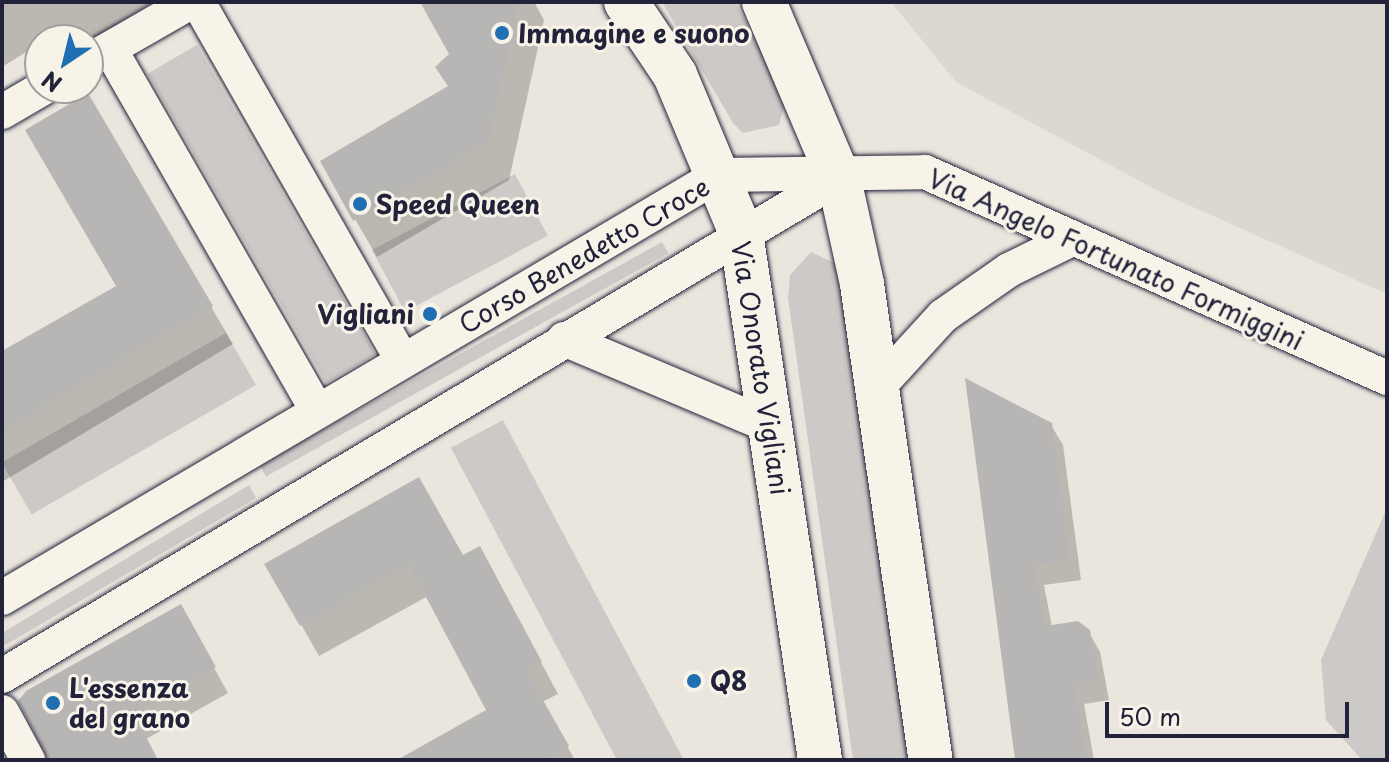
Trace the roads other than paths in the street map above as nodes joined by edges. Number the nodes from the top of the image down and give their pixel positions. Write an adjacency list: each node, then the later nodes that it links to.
1 (191, 2): 5 (street)
2 (198, 2): 14 (street)
3 (626, 2): 9 (main road, Via Onorato Vigliani)
4 (764, 2): 10 (main road)
5 (104, 52)
6 (104, 63): 17 (street)
7 (24, 99): 8 (street)
8 (2, 112)
9 (719, 175): 10 (street, Corso Benedetto Croce); 11 (main road, Via Onorato Vigliani); 14 (street, Corso Benedetto Croce)
10 (839, 179): 11 (street); 12 (street, Via Angelo Fortunato Formiggini); 16 (main road)
11 (741, 233): 13 (street); 18 (main road, Via Onorato Vigliani)
12 (1074, 238): 15 (street, Via Angelo Fortunato Formiggini); 16 (street)
13 (564, 339): 18 (street); 20 (street)
14 (403, 361): 17 (street, Corso Benedetto Croce)
15 (1387, 378)
16 (879, 386): 24 (main road)
17 (317, 411): 19 (street, Corso Benedetto Croce)
18 (770, 426): 23 (main road, Via Onorato Vigliani)
19 (2, 598)
20 (2, 676)
21 (2, 712): 22 (street)
22 (28, 760)
23 (820, 760)
24 (931, 760)

